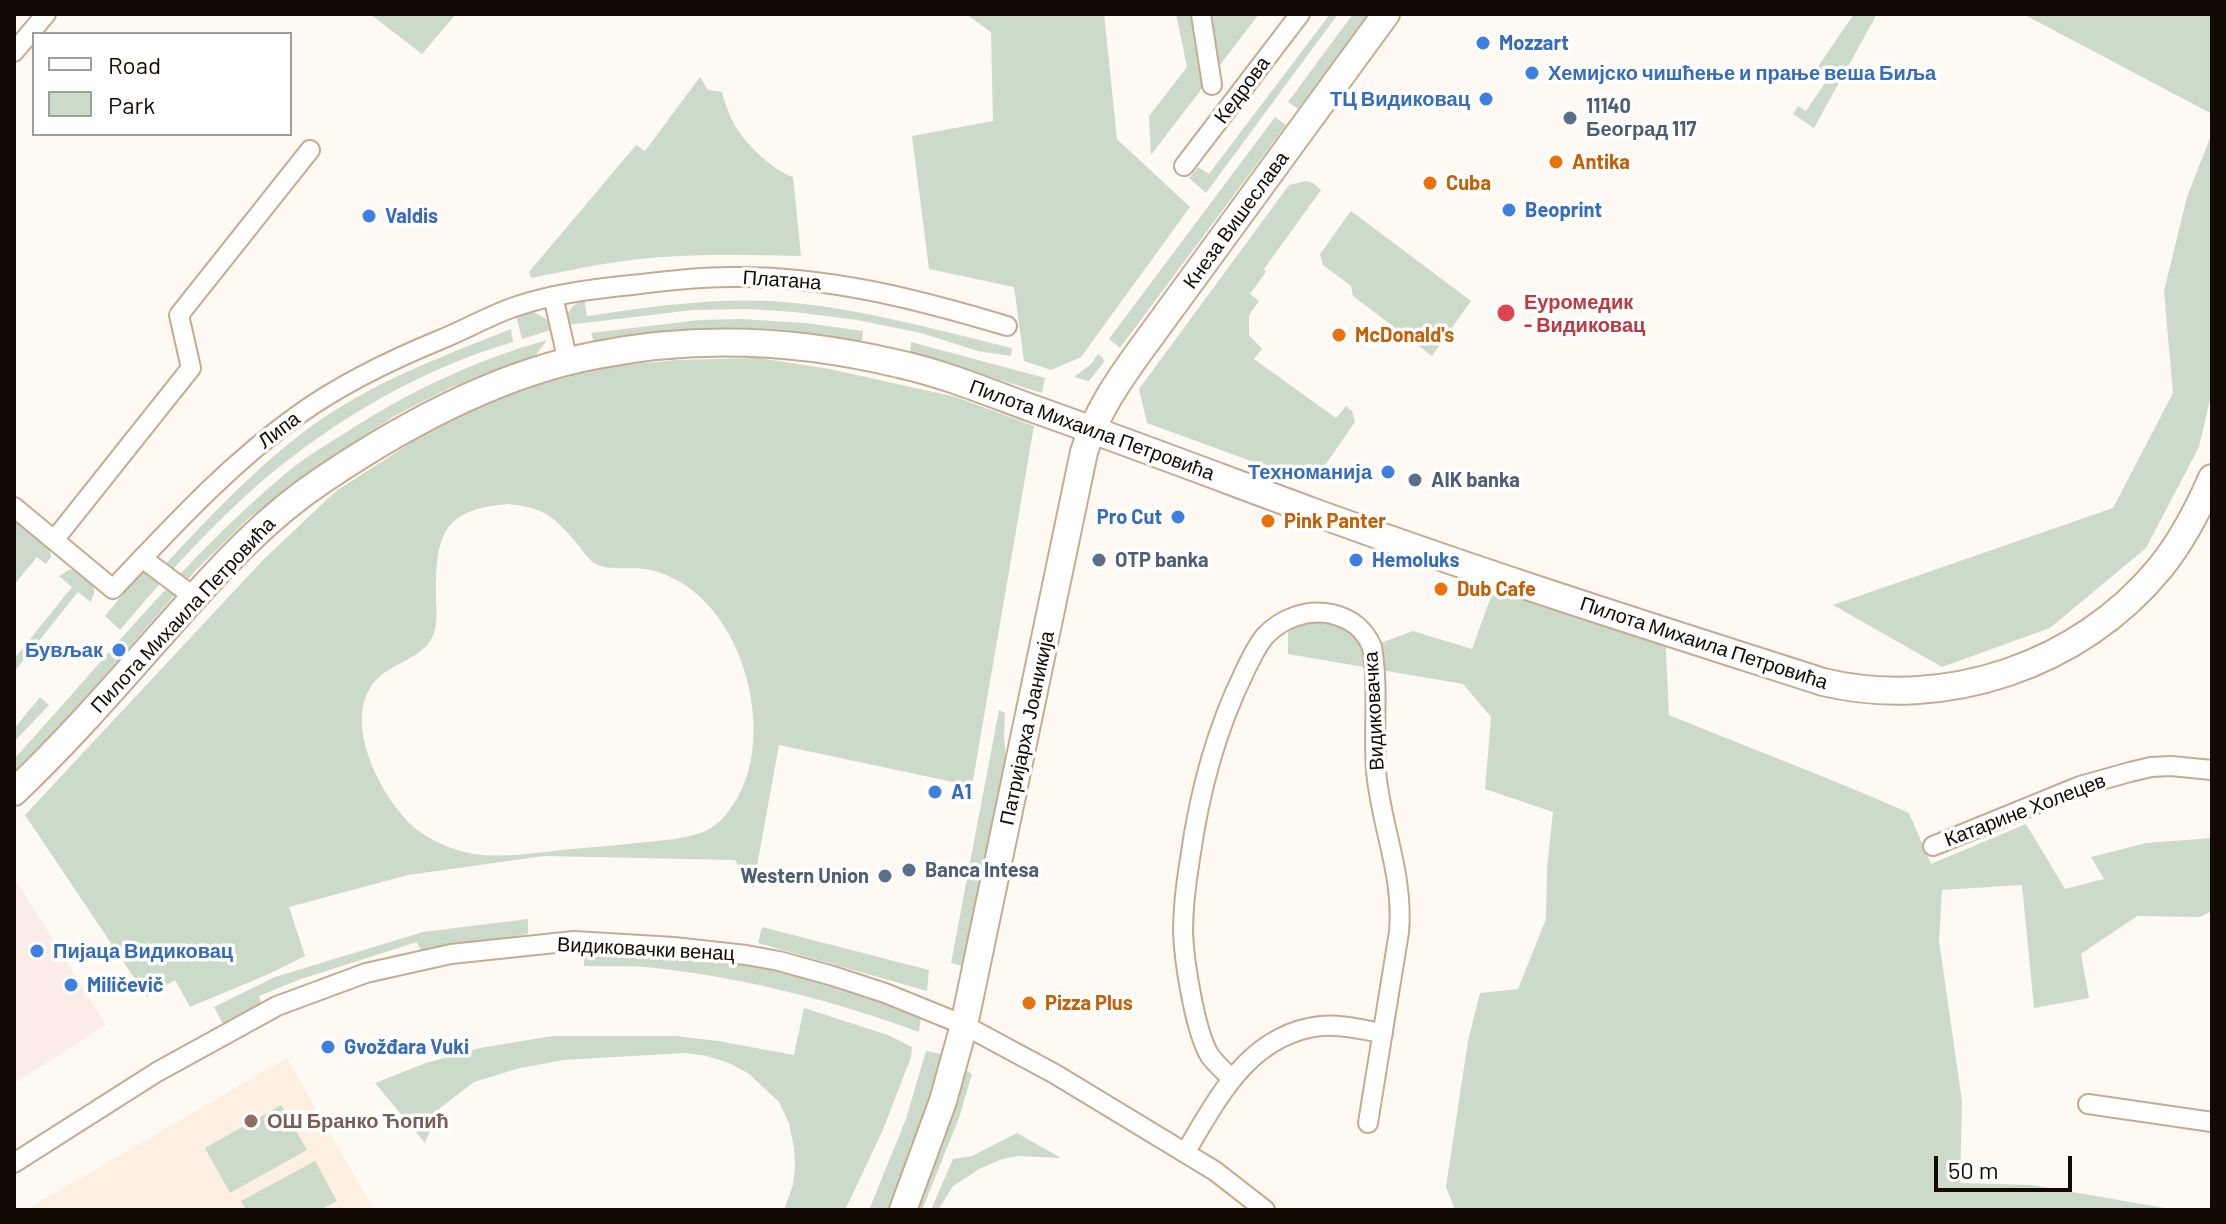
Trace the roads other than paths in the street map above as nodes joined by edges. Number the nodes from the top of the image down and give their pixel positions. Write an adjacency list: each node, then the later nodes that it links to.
1 (46, 14): 5 (street)
2 (1201, 14): 6 (street, Кедрова)
3 (1300, 14): 8 (street, Кедрова)
4 (1386, 14): 12 (main road, Кнеза Вишеслава)
5 (14, 52)
6 (1212, 85)
7 (310, 150): 16 (street)
8 (1184, 166)
9 (553, 296): 10 (street, Платана); 11 (street); 17 (street, Липа)
10 (1007, 326)
11 (568, 362): 12 (main road, Пилота Михаила Петровића); 18 (main road, Пилота Михаила Петровића)
12 (1091, 429): 15 (main road, Пилота Михаила Петровића); 22 (main road, Патријарха Јоаникија)
13 (2212, 478): 15 (main road, Пилота Михаила Петровића)
14 (14, 507): 16 (street, Липа)
15 (2206, 508)
16 (55, 539): 17 (street, Липа)
17 (142, 558): 18 (street)
18 (194, 597): 20 (main road, Пилота Михаила Петровића)
19 (2212, 770): 21 (street, Катарине Холецев)
20 (14, 792)
21 (1933, 846)
22 (964, 1025): 28 (street, Видиковачки венац); 29 (street, Видиковачки венац); 30 (main road, Патријарха Јоаникија)
23 (1383, 1033): 24 (street); 24 (street, Видиковачка); 27 (street, Видиковачка)
24 (1231, 1078): 28 (street)
25 (2088, 1104): 26 (street)
26 (2212, 1122)
27 (1368, 1123)
28 (1185, 1153): 31 (street, Видиковачки венац)
29 (14, 1163)
30 (903, 1210)
31 (1265, 1210)

